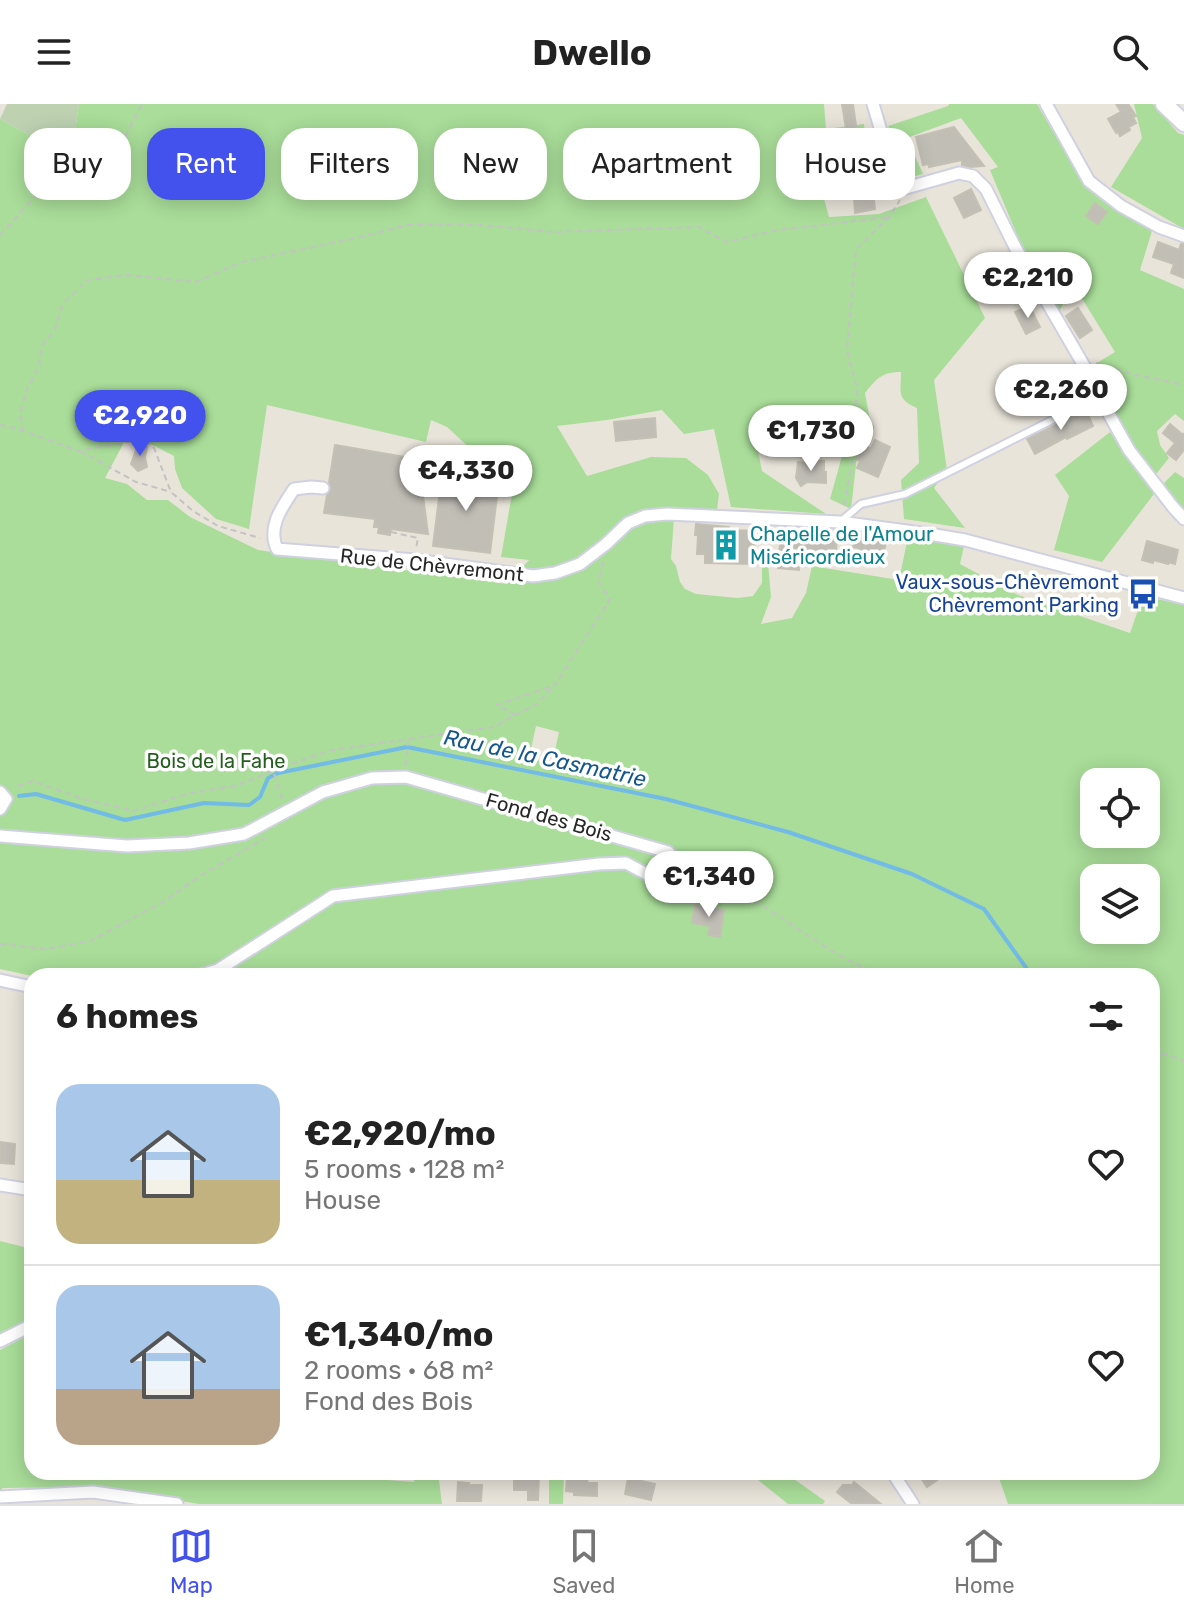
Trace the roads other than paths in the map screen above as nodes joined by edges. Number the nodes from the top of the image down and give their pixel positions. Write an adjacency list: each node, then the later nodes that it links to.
1 (873, 104): 6 (street)
2 (1046, 104): 5 (street)
3 (1164, 104): 4 (main road)
4 (1184, 123)
5 (1184, 236)
6 (1100, 398): 8 (street); 9 (lane)
7 (323, 488): 9 (street, Rue de Chèvremont)
8 (1184, 519)
9 (840, 522): 10 (street, Rue de Chèvremont)
10 (1184, 598)
11 (0, 792): 12 (street)
12 (0, 809)
13 (0, 836): 14 (street, Fond des Bois)
14 (221, 968)
15 (0, 980): 16 (street)
16 (24, 985)
17 (0, 1185): 18 (street)
18 (24, 1189)
19 (24, 1329): 20 (street)
20 (0, 1341)
21 (897, 1480): 24 (street)
22 (0, 1497): 23 (street)
23 (177, 1504)
24 (913, 1504)

